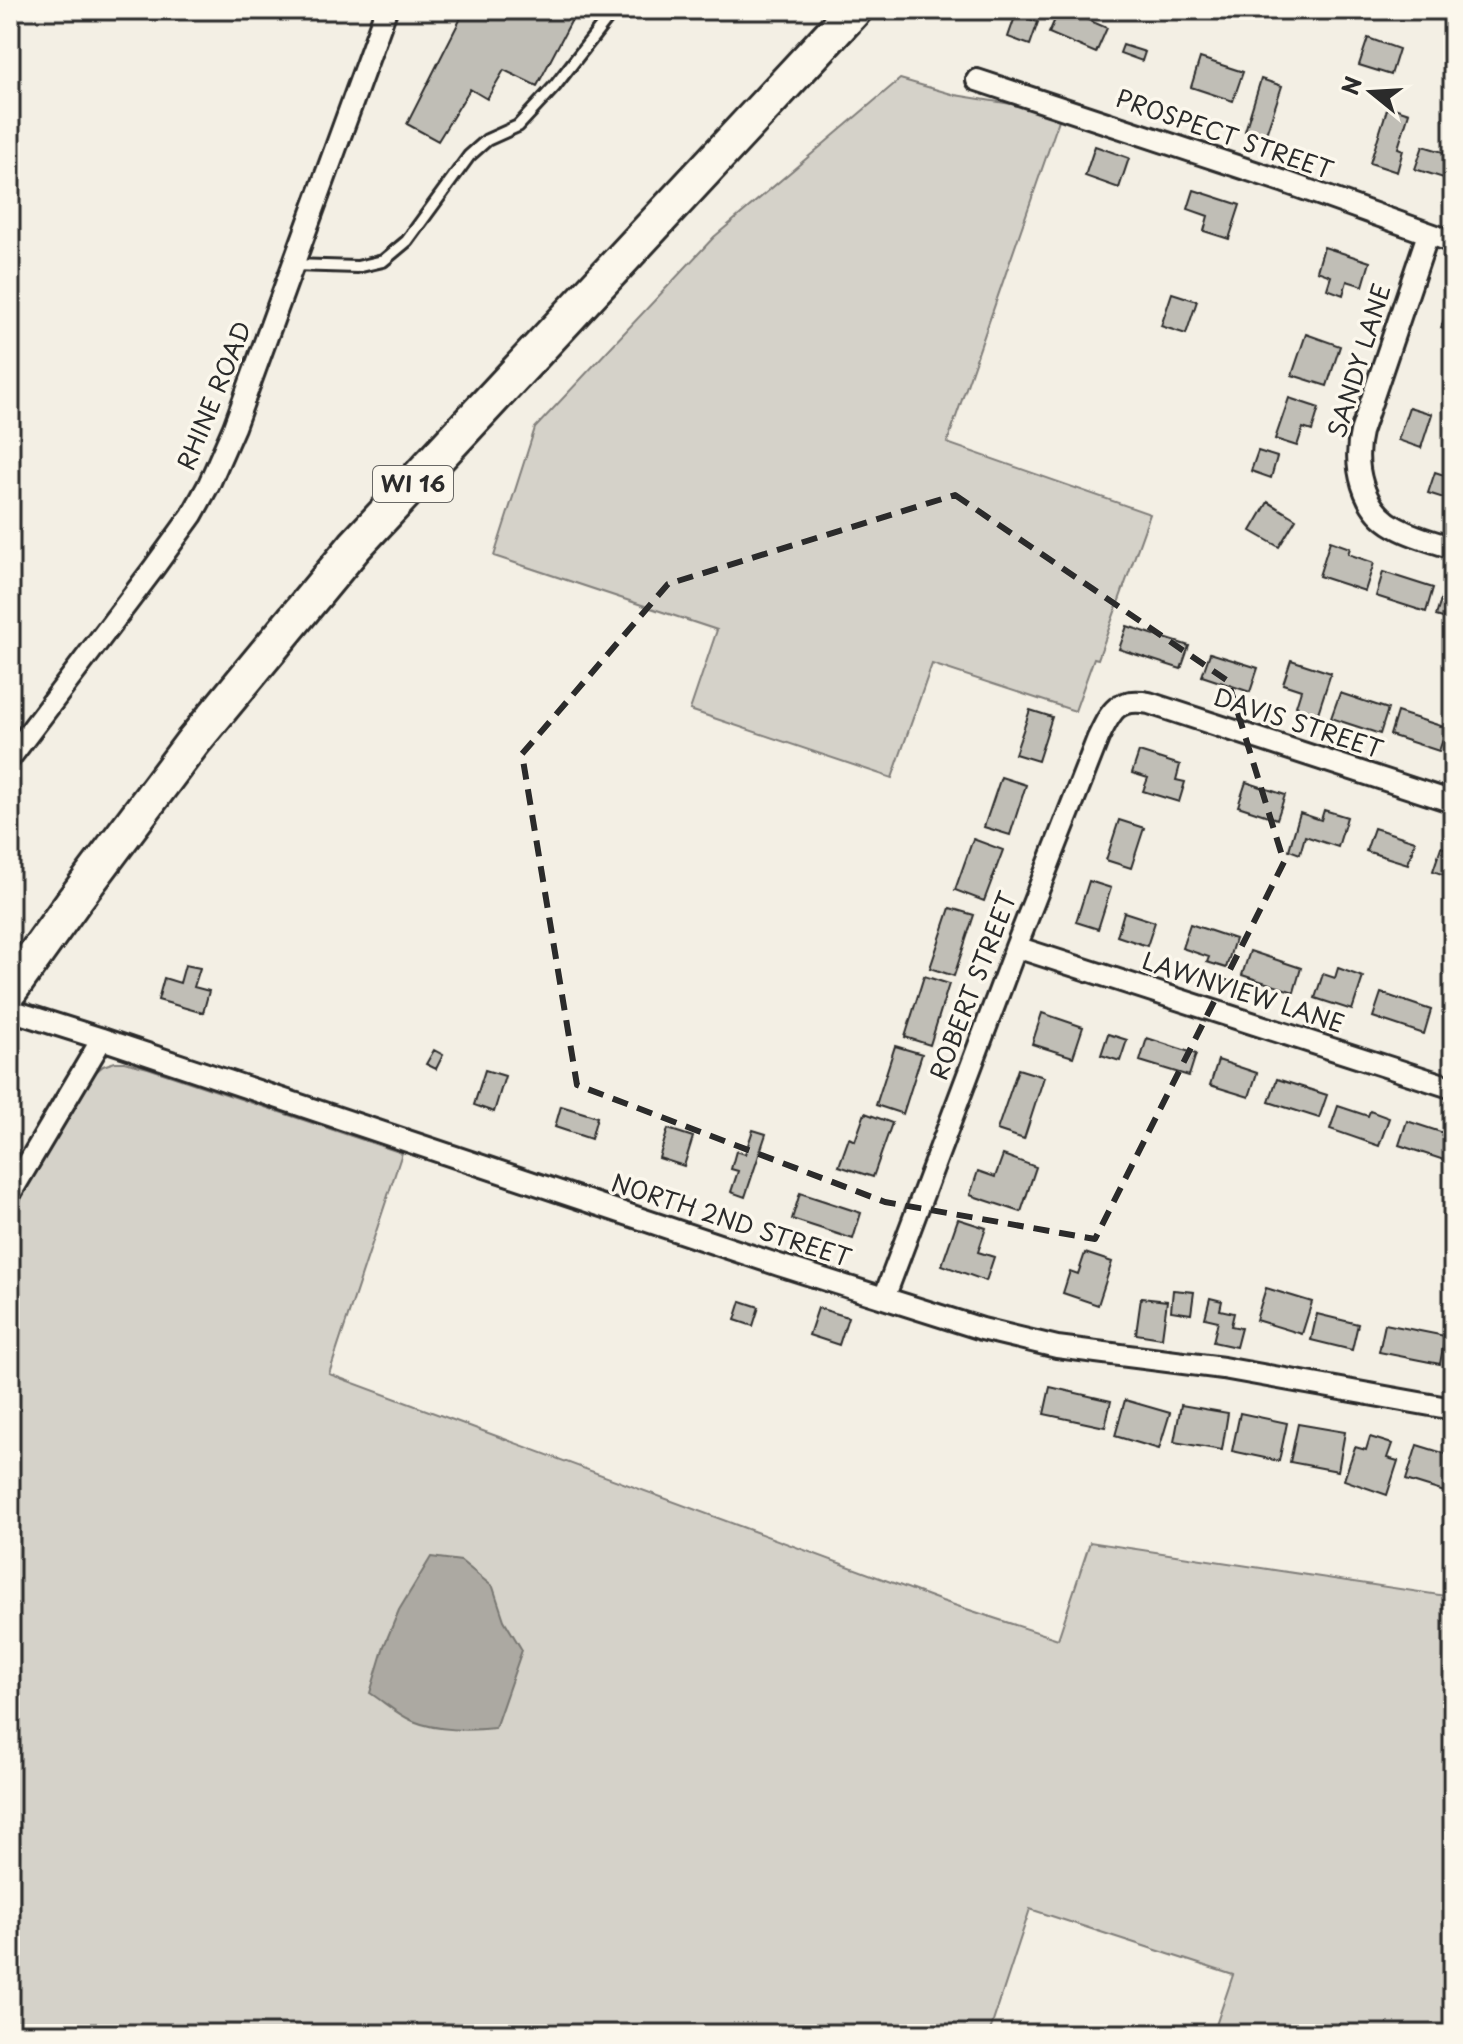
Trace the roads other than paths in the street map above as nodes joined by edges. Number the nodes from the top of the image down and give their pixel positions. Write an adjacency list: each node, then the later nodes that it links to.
1 (386, 10): 7 (street, RHINE ROAD)
2 (614, 10): 7 (lane)
3 (854, 10): 13 (highway, WI 16)
4 (977, 80): 5 (street, PROSPECT STREET)
5 (1428, 234): 6 (street, PROSPECT STREET); 8 (street, SANDY LANE)
6 (1453, 242)
7 (293, 265): 10 (street, RHINE ROAD)
8 (1453, 548)
9 (1127, 701): 11 (street, DAVIS STREET); 12 (street, ROBERT STREET)
10 (10, 758)
11 (1453, 802)
12 (1016, 947): 16 (street, LAWNVIEW LANE); 18 (street, ROBERT STREET)
13 (10, 990)
14 (10, 1010): 15 (street, NORTH 2ND STREET)
15 (102, 1039): 17 (street); 18 (street, NORTH 2ND STREET)
16 (1453, 1088)
17 (10, 1194)
18 (884, 1298): 19 (street, NORTH 2ND STREET)
19 (1453, 1409)

